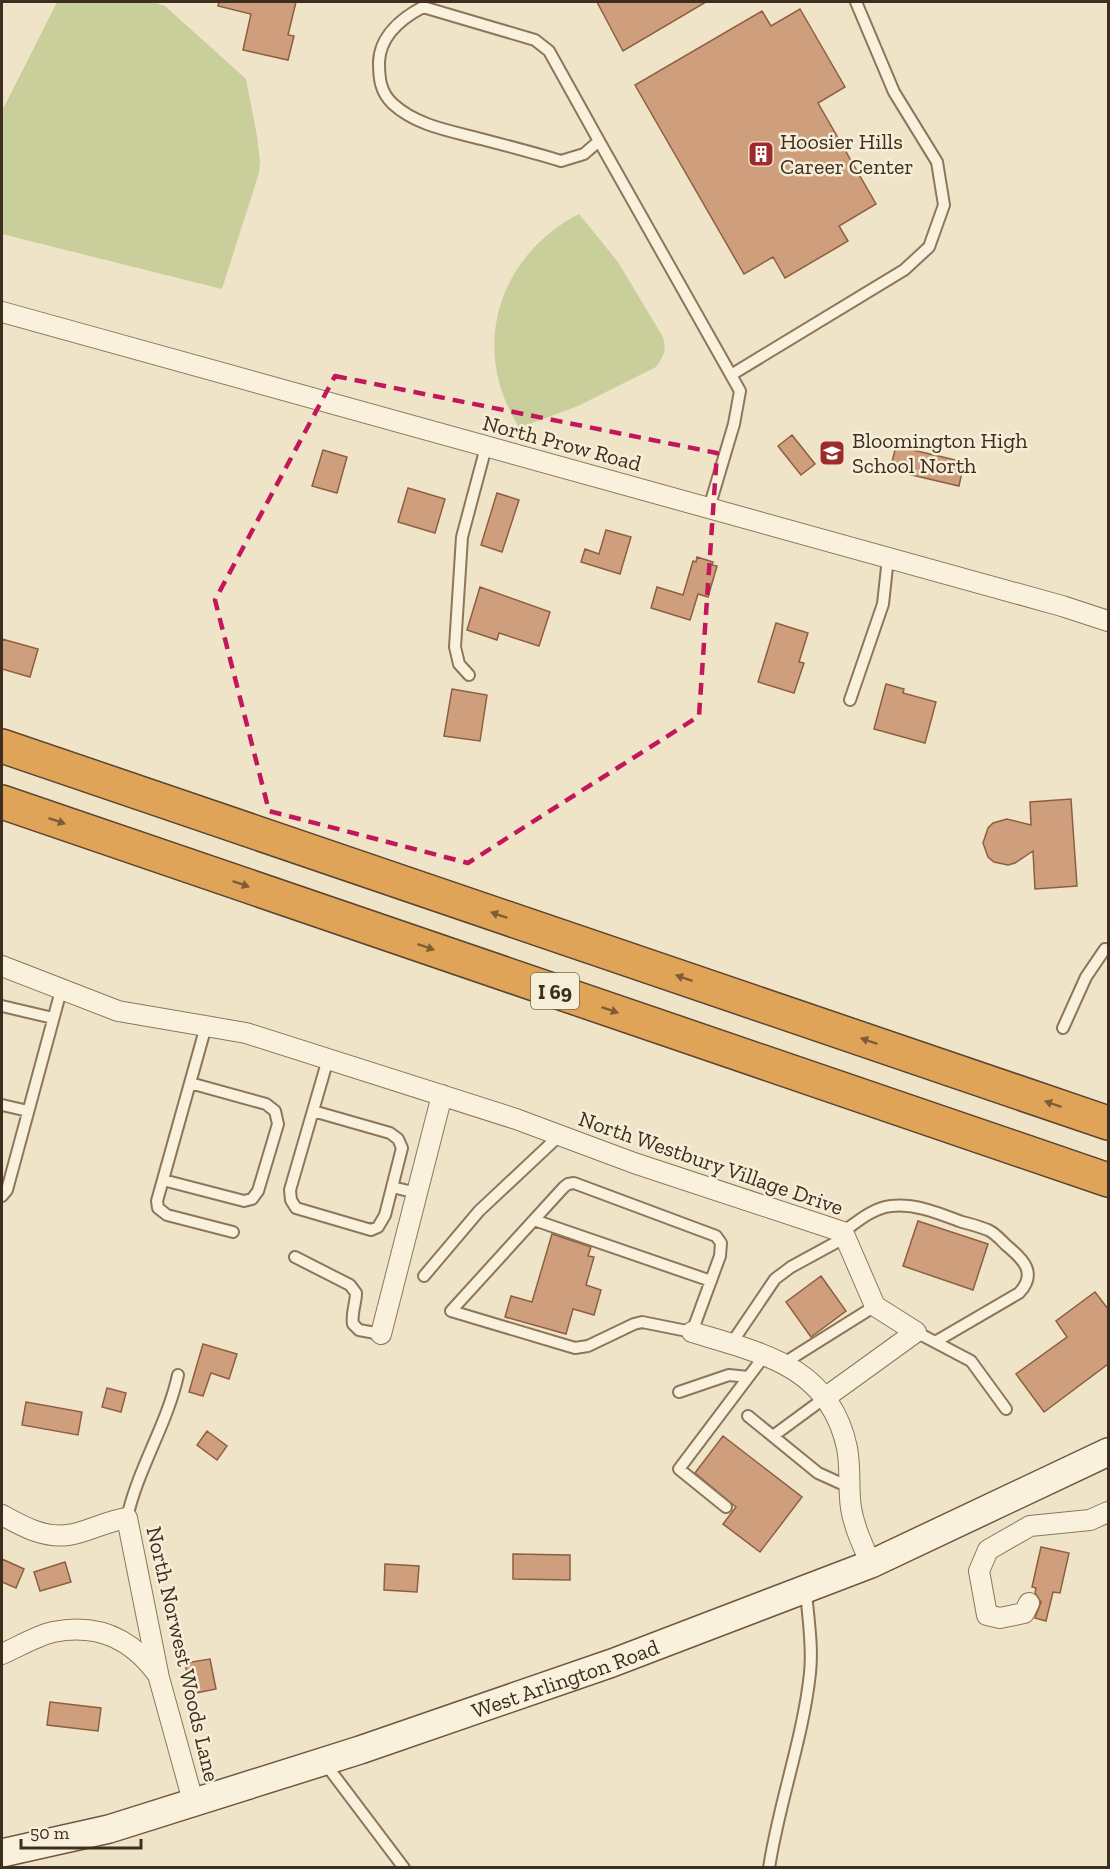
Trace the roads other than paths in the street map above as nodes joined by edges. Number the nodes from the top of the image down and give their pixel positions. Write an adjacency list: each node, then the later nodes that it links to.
1 (856, 2): 4 (lane)
2 (599, 141): 2 (lane); 4 (lane)
3 (2, 312): 5 (street, North Prow Road)
4 (731, 375): 6 (lane)
5 (486, 447): 6 (street, North Prow Road); 9 (lane)
6 (709, 508): 7 (street, North Prow Road)
7 (888, 558): 8 (street, North Prow Road); 10 (lane)
8 (1108, 621)
9 (469, 675)
10 (850, 700)
11 (2, 746): 26 (highway, I 69, one-way to 11)
12 (2, 802): 29 (highway, I 69, one-way to 29)
13 (1107, 948): 19 (lane)
14 (2, 966): 15 (street, North Westbury Village Drive)
15 (63, 990): 17 (lane); 18 (street, North Westbury Village Drive)
16 (2, 1006): 17 (lane)
17 (53, 1018): 24 (lane)
18 (206, 1026): 20 (street, North Westbury Village Drive); 21 (lane)
19 (1063, 1028)
20 (328, 1059): 22 (street, North Westbury Village Drive); 25 (lane)
21 (190, 1083): 28 (lane); 28 (lane)
22 (442, 1095): 27 (street, North Westbury Village Drive); 31 (street)
23 (2, 1105): 24 (lane)
24 (28, 1111): 32 (lane)
25 (313, 1112): 30 (lane); 30 (lane)
26 (1108, 1123)
27 (560, 1135): 35 (street, North Westbury Village Drive); 37 (lane)
28 (163, 1180): 34 (lane)
29 (1108, 1180)
30 (392, 1187): 31 (lane)
31 (417, 1193): 42 (street)
32 (2, 1196)
33 (534, 1220): 38 (lane); 38 (lane); 40 (lane)
34 (233, 1232)
35 (845, 1234): 39 (street, North Westbury Village Drive); 43 (lane); 44 (lane)
36 (295, 1257): 42 (lane)
37 (424, 1276)
38 (711, 1281): 40 (lane)
39 (875, 1306): 41 (street); 46 (lane)
40 (692, 1332): 44 (street)
41 (916, 1332): 43 (lane); 50 (street)
42 (381, 1334)
43 (935, 1342): 51 (lane)
44 (731, 1344): 45 (street)
45 (765, 1355): 46 (street); 48 (lane)
46 (784, 1363): 50 (street)
47 (178, 1375): 59 (lane)
48 (748, 1377): 49 (lane); 56 (lane)
49 (679, 1392)
50 (826, 1397): 53 (lane); 55 (street)
51 (1006, 1409)
52 (748, 1416): 53 (lane)
53 (773, 1436): 55 (lane)
54 (1108, 1452): 60 (street, West Arlington Road)
55 (849, 1487): 60 (street)
56 (726, 1507)
57 (1108, 1512): 62 (street)
58 (2, 1515): 59 (street)
59 (127, 1518): 64 (street, North Norwest Woods Lane)
60 (871, 1564): 61 (street, West Arlington Road)
61 (806, 1589): 65 (street, West Arlington Road); 69 (lane)
62 (1029, 1603)
63 (2, 1654): 64 (street)
64 (159, 1678): 66 (street, North Norwest Woods Lane)
65 (324, 1761): 66 (street, West Arlington Road); 68 (lane)
66 (193, 1802): 67 (street, West Arlington Road)
67 (2, 1853)
68 (404, 1868)
69 (769, 1868)

